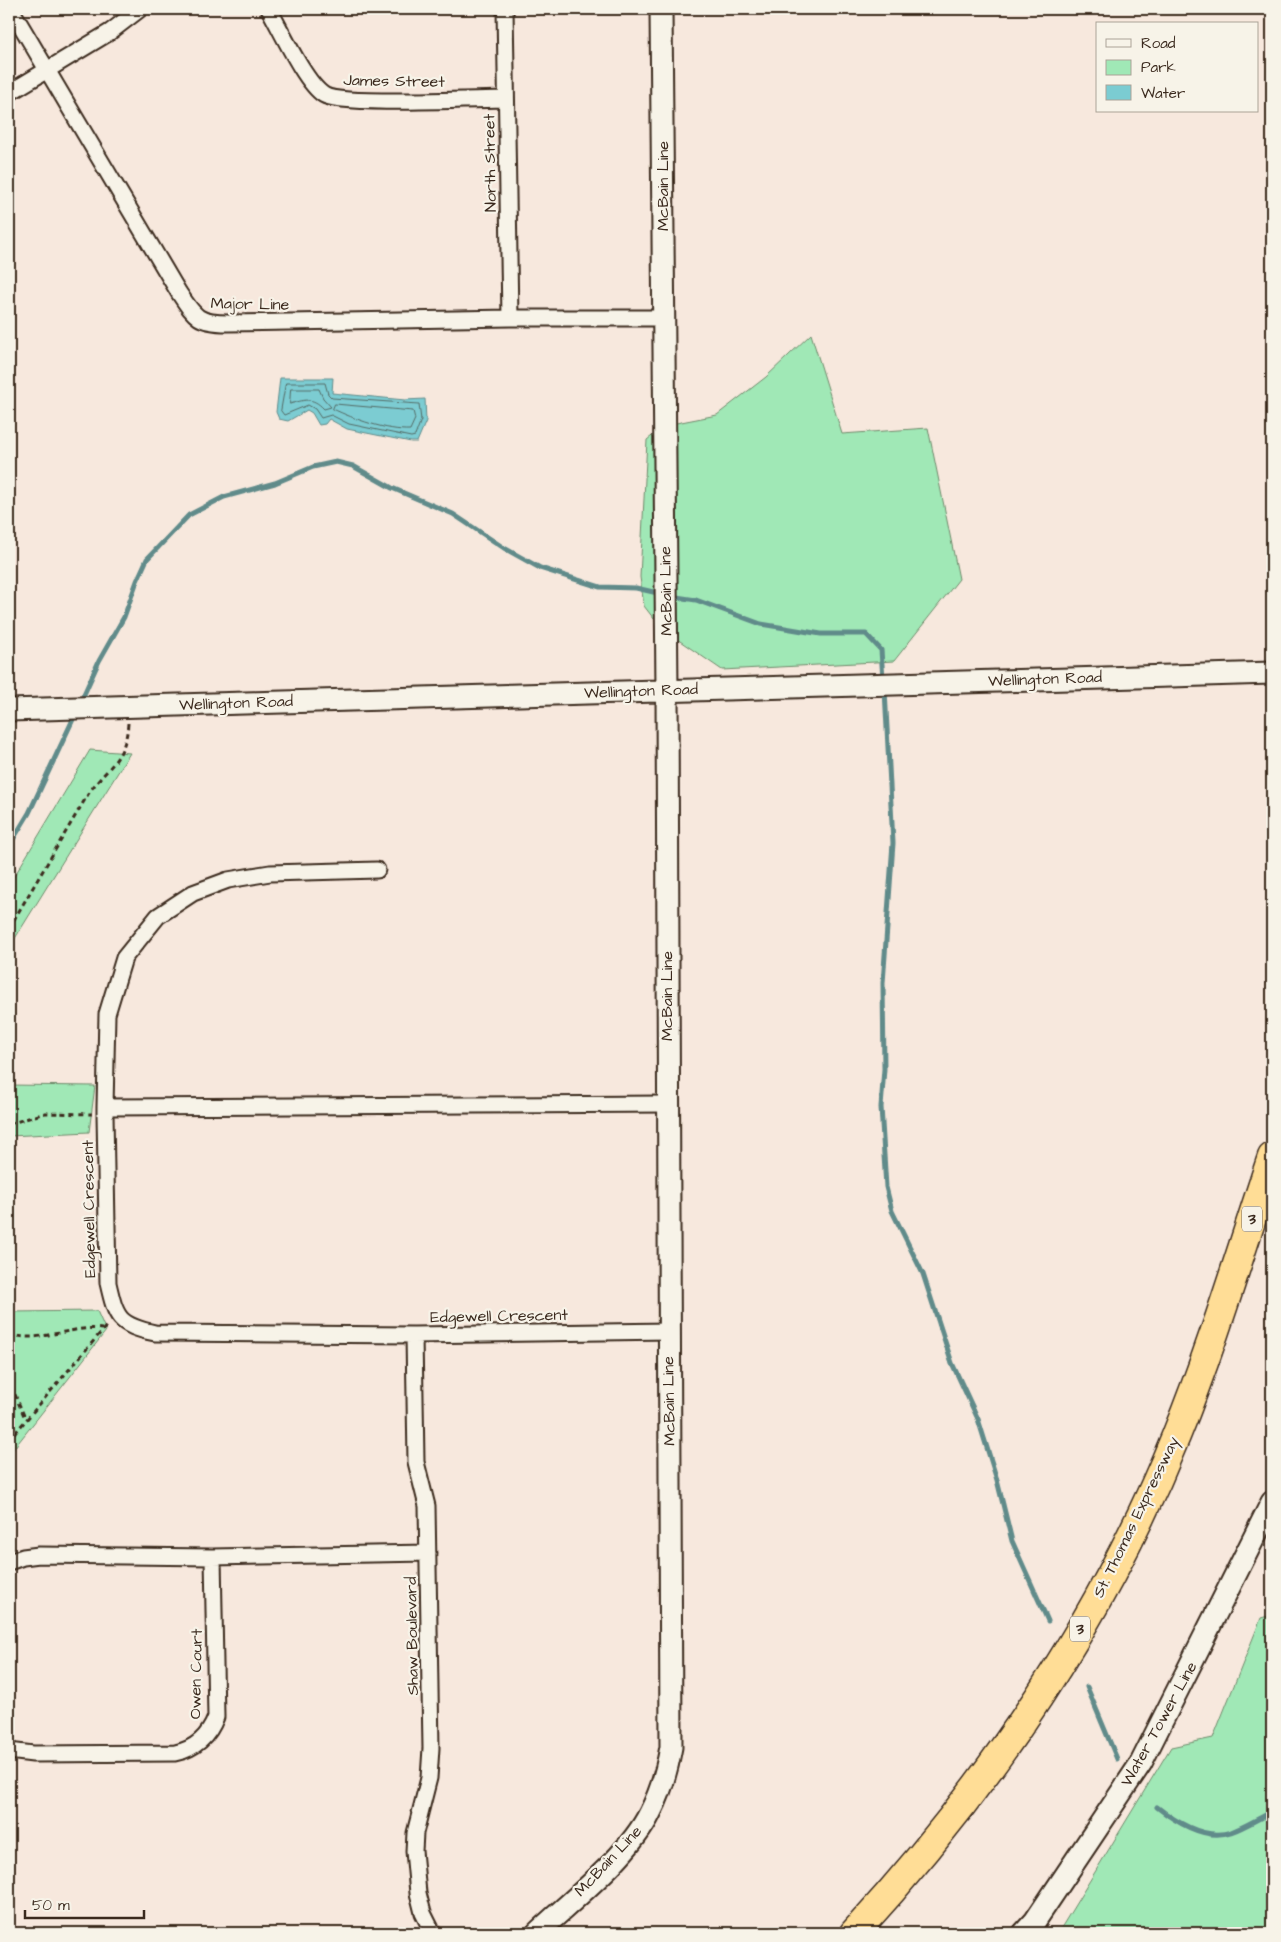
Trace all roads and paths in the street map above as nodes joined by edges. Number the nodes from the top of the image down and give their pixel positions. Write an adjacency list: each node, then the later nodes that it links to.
1 (11, 9): 6 (street, Major Line)
2 (140, 9): 6 (street)
3 (269, 9): 8 (street, James Street)
4 (505, 9): 8 (street, North Street)
5 (661, 9): 10 (street, McBain Line)
6 (47, 70): 7 (street); 9 (street, Major Line)
7 (9, 93)
8 (506, 99): 9 (street, North Street)
9 (510, 318): 10 (street, Major Line)
10 (664, 318): 12 (street, McBain Line)
11 (1272, 673): 12 (street, Wellington Road)
12 (667, 690): 13 (street, Wellington Road); 17 (street, McBain Line)
13 (129, 706): 14 (street, Wellington Road); 16 (path)
14 (9, 710)
15 (377, 870): 18 (street, Edgewell Crescent)
16 (9, 928)
17 (667, 1104): 18 (street); 25 (street, McBain Line)
18 (105, 1110): 19 (path); 23 (street, Edgewell Crescent)
19 (9, 1124)
20 (1272, 1157): 22 (highway, St. Thomas Expressway / 3)
21 (1272, 1175): 22 (highway)
22 (1231, 1281): 38 (highway, St. Thomas Expressway / 3)
23 (118, 1315): 24 (path); 27 (street, Edgewell Crescent)
24 (103, 1329): 26 (path); 29 (path)
25 (669, 1331): 27 (street, Edgewell Crescent); 37 (street, McBain Line)
26 (9, 1334)
27 (414, 1335): 32 (street, Shaw Boulevard)
28 (9, 1368): 29 (path)
29 (25, 1418): 30 (path)
30 (9, 1440)
31 (1272, 1502): 39 (street, Water Tower Line)
32 (428, 1553): 33 (street); 36 (street, Shaw Boulevard)
33 (214, 1557): 34 (street); 35 (street, Owen Court)
34 (9, 1562)
35 (9, 1751)
36 (433, 1933)
37 (537, 1933)
38 (854, 1933)
39 (1024, 1933)

